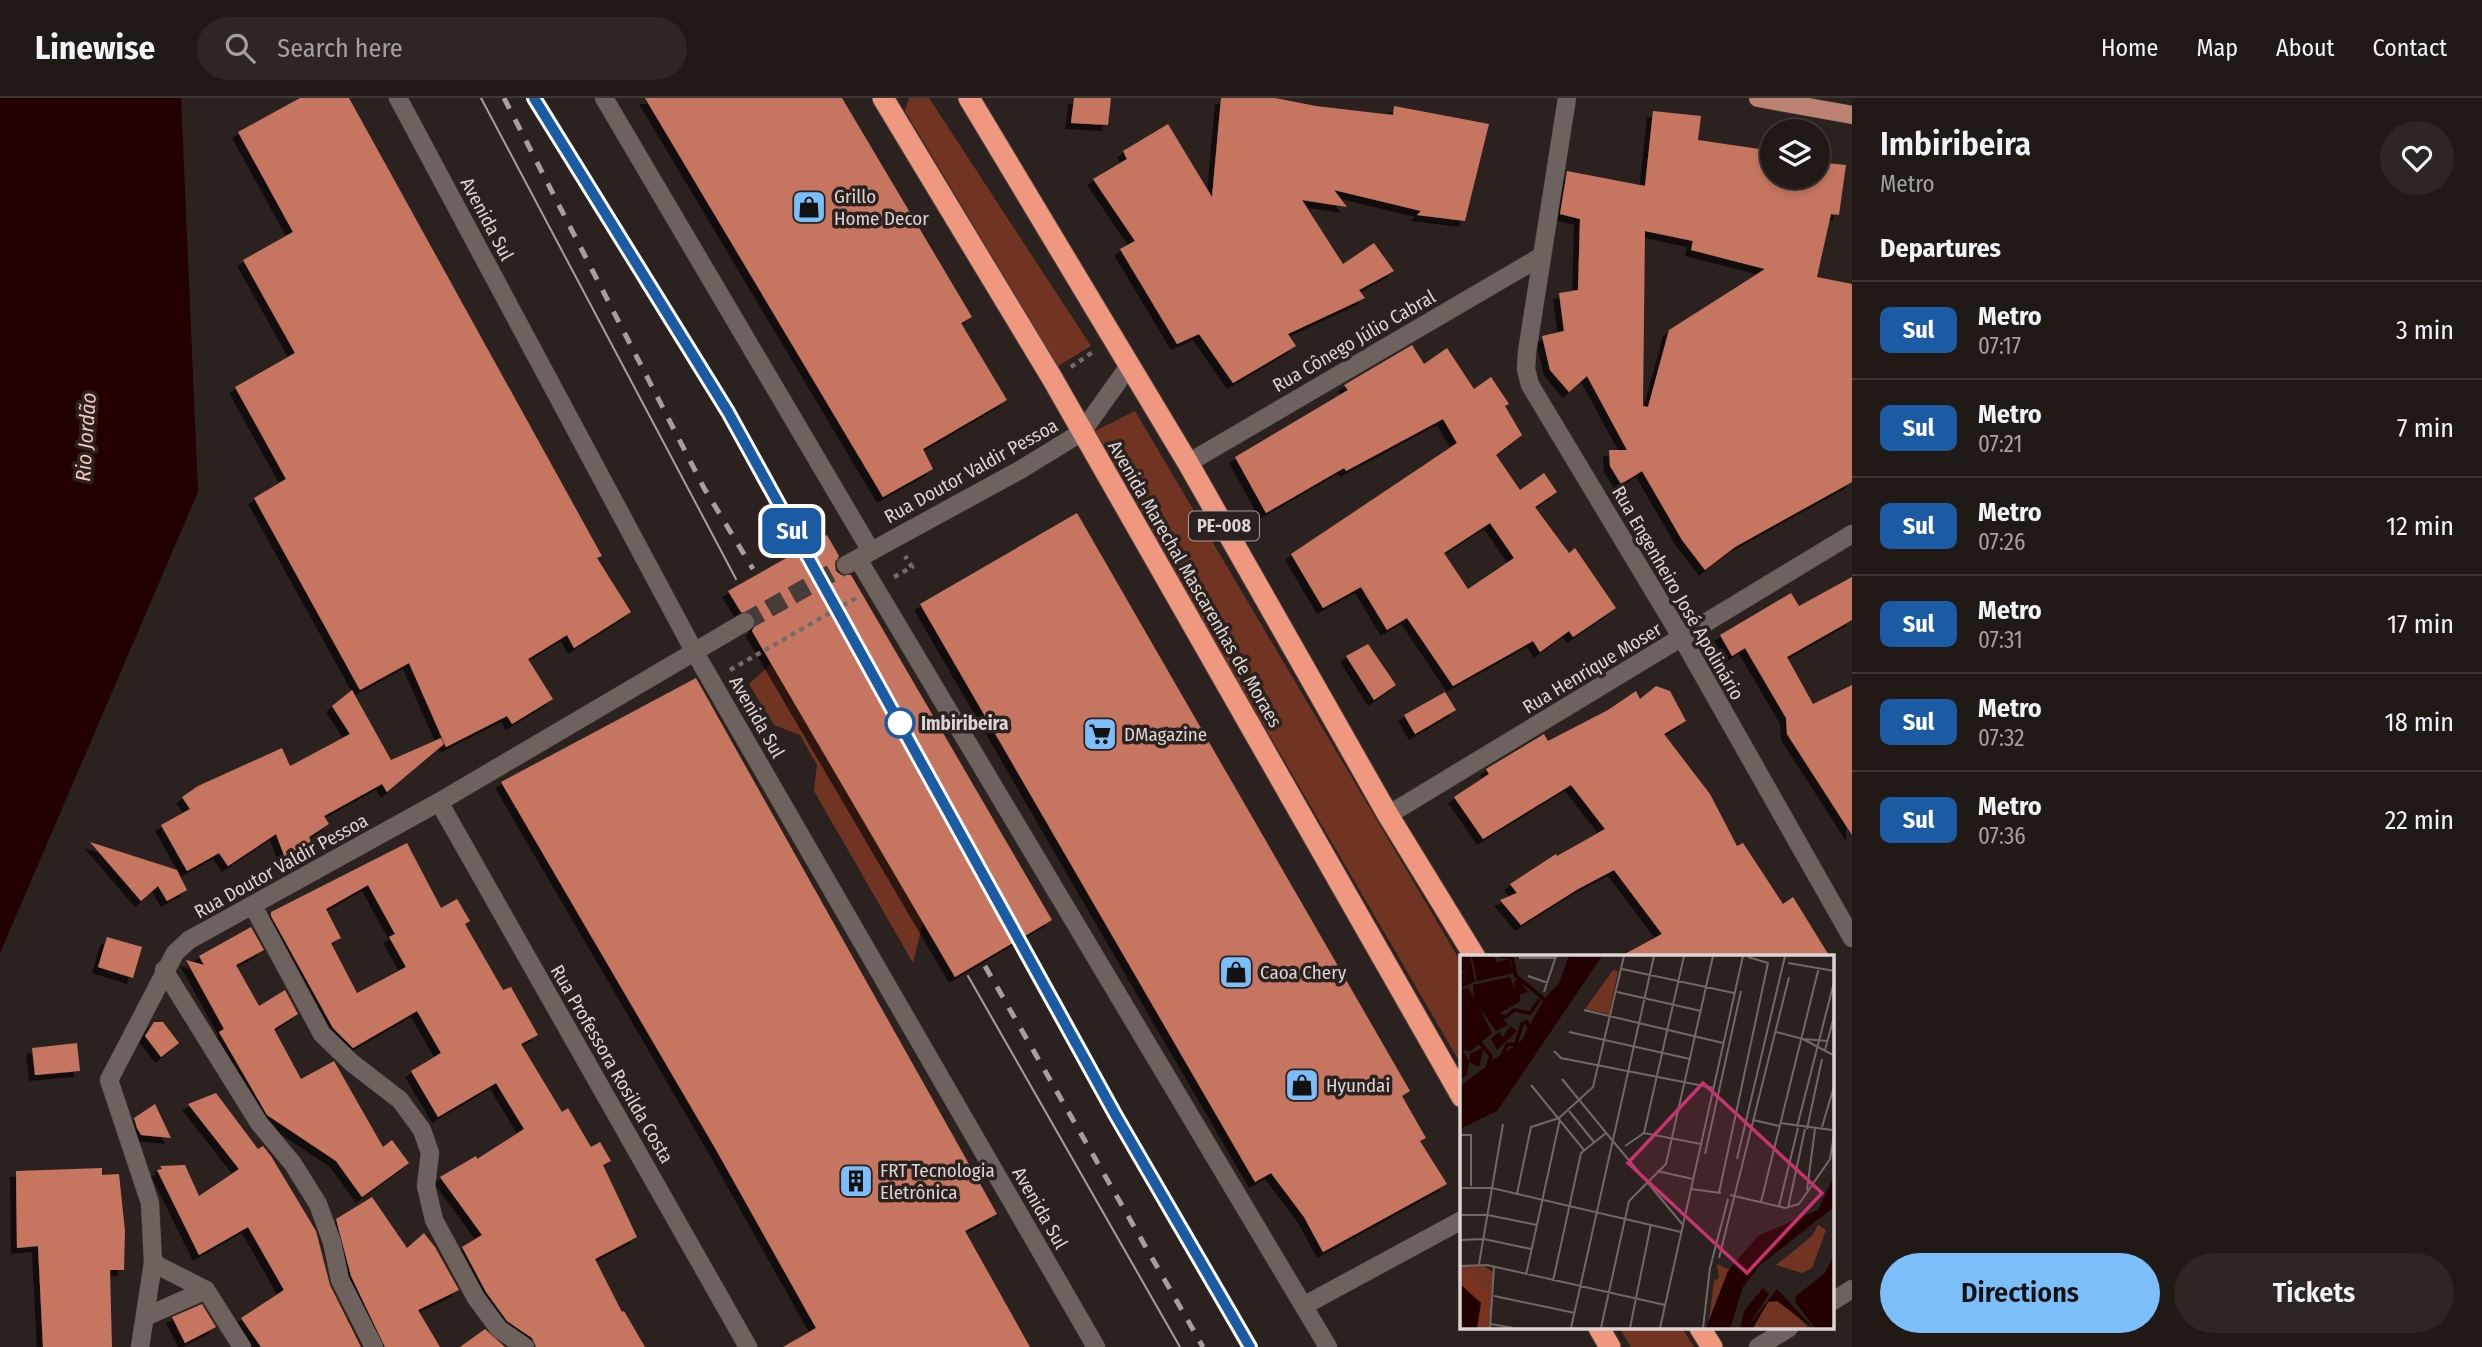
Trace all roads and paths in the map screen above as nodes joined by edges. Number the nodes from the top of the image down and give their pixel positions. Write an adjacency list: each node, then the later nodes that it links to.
1 (398, 98): 20 (street, Avenida Sul)
2 (604, 98): 16 (street)
3 (970, 98): 9 (highway, PE-008)
4 (1567, 98): 8 (street, Rua Engenheiro José Apolinário)
5 (1758, 98): 7 (main road)
6 (889, 102): 11 (highway, Avenida Marechal Mascarenhas de Moraes)
7 (1852, 115)
8 (1542, 256): 13 (street, Rua Cônego Júlio Cabral); 19 (street, Rua Engenheiro José Apolinário)
9 (1114, 339): 10 (highway, PE-008); 11 (path)
10 (1129, 366): 12 (street, Rua Doutor Valdir Pessoa); 13 (highway, PE-008)
11 (1052, 378): 12 (highway, Avenida Marechal Mascarenhas de Moraes)
12 (1082, 432): 15 (street, Rua Doutor Valdir Pessoa); 28 (highway, Avenida Marechal Mascarenhas de Moraes)
13 (1188, 463): 23 (highway, PE-008)
14 (1852, 534): 19 (street, Rua Henrique Moser)
15 (895, 538): 16 (street, Rua Doutor Valdir Pessoa); 17 (path)
16 (858, 558): 17 (street)
17 (876, 587): 21 (path); 34 (street)
18 (745, 622): 20 (street, Rua Doutor Valdir Pessoa)
19 (1682, 638): 23 (street, Rua Henrique Moser); 25 (street, Rua Engenheiro José Apolinário)
20 (694, 651): 21 (street, Avenida Sul); 22 (street, Rua Doutor Valdir Pessoa)
21 (712, 680): 44 (street, Avenida Sul)
22 (439, 803): 24 (street, Rua Doutor Valdir Pessoa); 43 (street, Rua Professora Rosilda Costa)
23 (1388, 815): 26 (highway, PE-008)
24 (253, 906): 27 (street, Rua Doutor Valdir Pessoa); 42 (street)
25 (1852, 938)
26 (1474, 955)
27 (164, 970): 30 (street, Rua Doutor Valdir Pessoa); 41 (street)
28 (1460, 1094)
29 (1460, 1221): 34 (street)
30 (153, 1263): 32 (street); 35 (street, Rua Doutor Valdir Pessoa)
31 (1852, 1289): 33 (street)
32 (206, 1290): 35 (street); 40 (street)
33 (1834, 1300)
34 (1305, 1305): 45 (street)
35 (145, 1317): 39 (street, Rua Doutor Valdir Pessoa)
36 (1600, 1330): 46 (highway)
37 (1701, 1330): 47 (highway)
38 (1786, 1330): 48 (street)
39 (140, 1347)
40 (242, 1347)
41 (374, 1347)
42 (525, 1347)
43 (748, 1347)
44 (1096, 1347)
45 (1328, 1347)
46 (1610, 1347)
47 (1712, 1347)
48 (1758, 1347)

